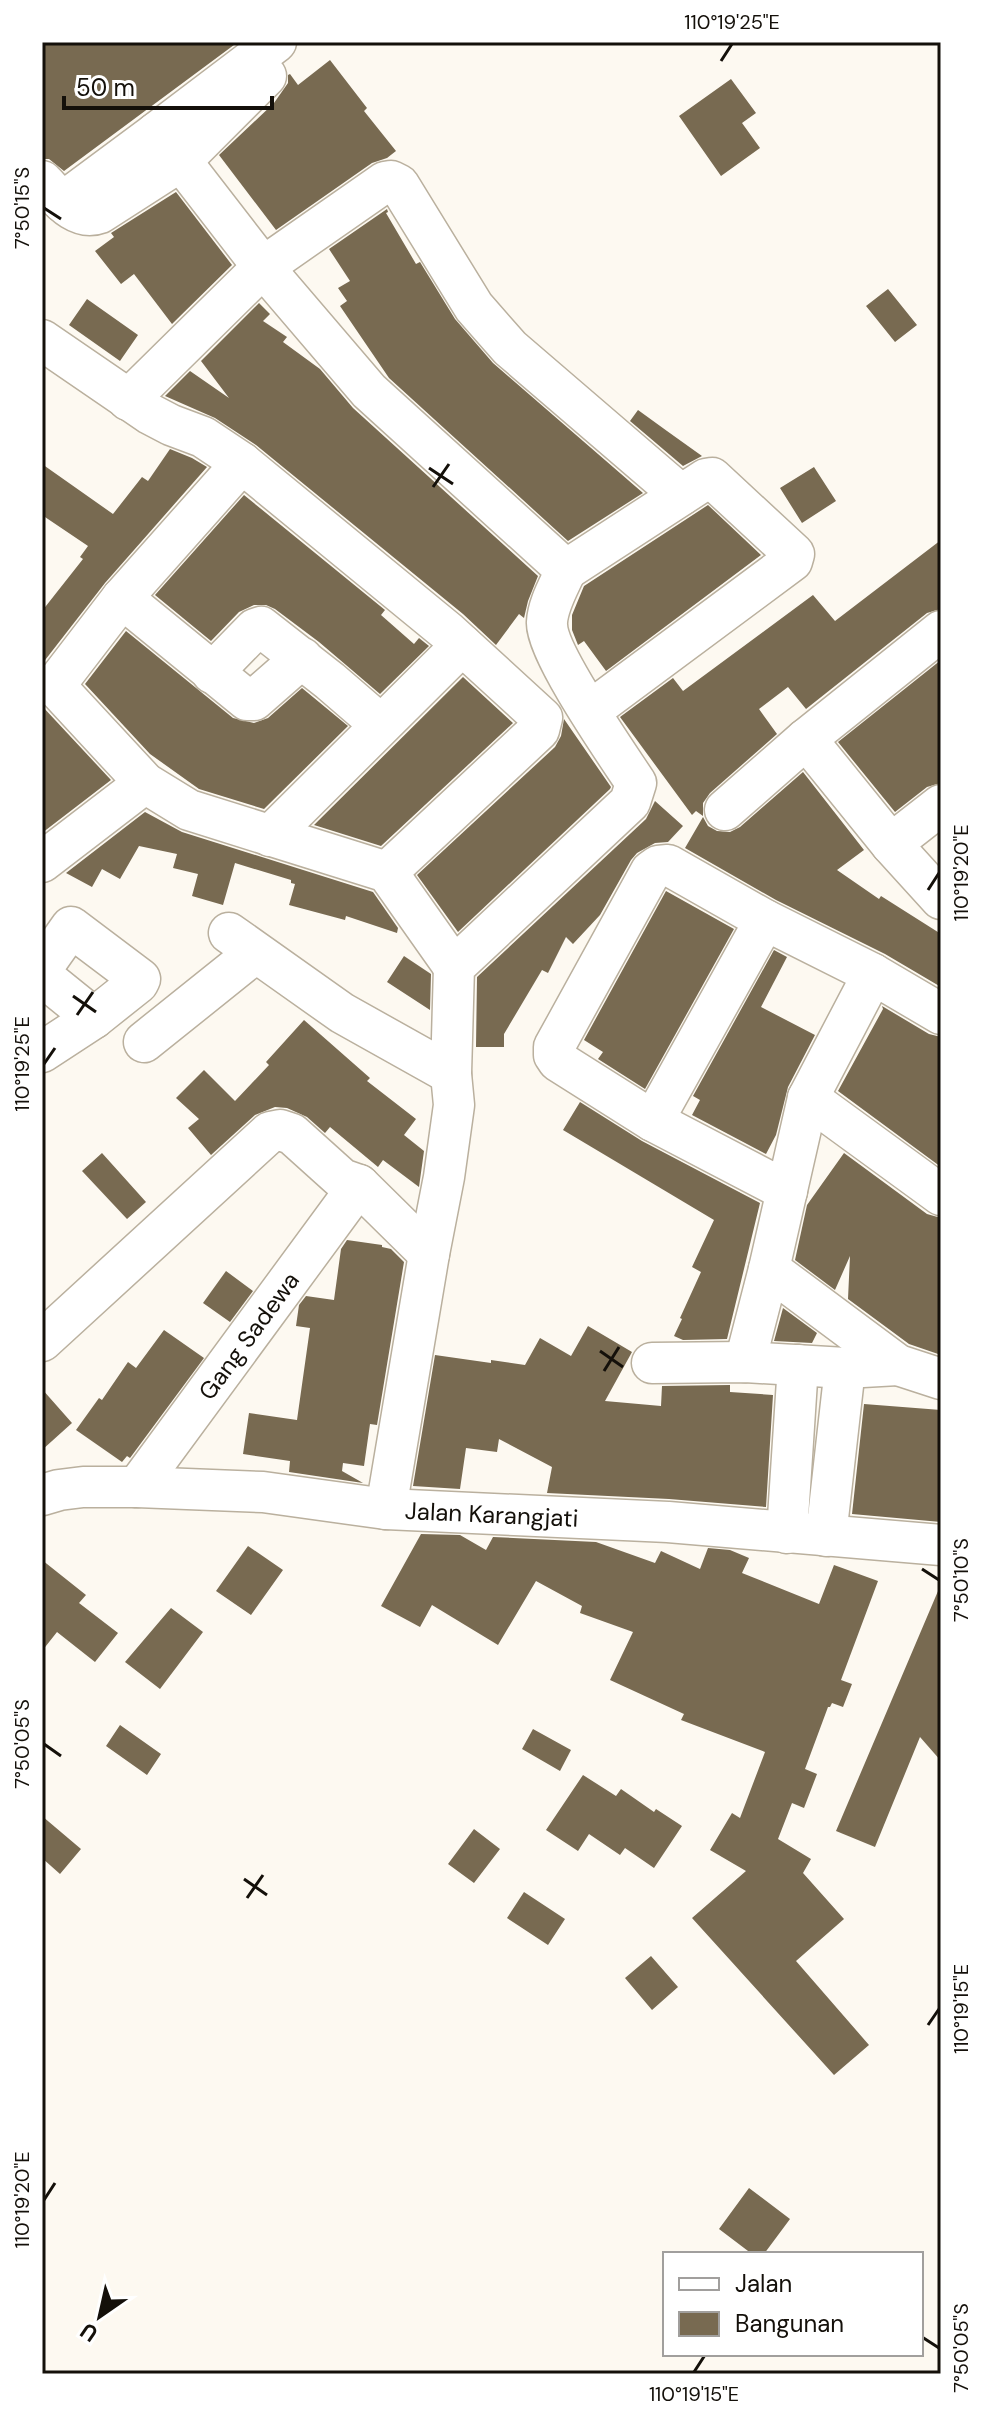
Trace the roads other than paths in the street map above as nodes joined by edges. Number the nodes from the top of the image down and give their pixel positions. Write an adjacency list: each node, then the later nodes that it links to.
1 (276, 42): 3 (street)
2 (282, 42): 3 (street)
3 (168, 147): 4 (street); 5 (street)
4 (53, 191)
5 (263, 267): 7 (street); 9 (street); 10 (street)
6 (42, 340): 7 (street)
7 (128, 400): 8 (street)
8 (242, 463): 11 (street); 13 (street)
9 (681, 495): 10 (street); 16 (street)
10 (566, 570): 16 (street)
11 (122, 598): 15 (street); 19 (street)
12 (941, 631): 18 (street)
13 (462, 645): 17 (street); 25 (street)
14 (302, 658): 15 (street); 15 (street); 17 (street)
15 (212, 673)
16 (590, 711): 28 (street)
17 (381, 725): 22 (street)
18 (806, 739): 21 (street); 23 (street)
19 (145, 783): 22 (street); 24 (street)
20 (941, 805): 23 (street)
21 (725, 810)
22 (270, 836): 25 (street)
23 (891, 844): 26 (street)
24 (49, 846)
25 (387, 872): 28 (street)
26 (941, 899)
27 (765, 920): 30 (street); 38 (street); 38 (street)
28 (454, 967): 36 (street)
29 (42, 968): 33 (street)
30 (873, 974): 32 (street); 37 (street)
31 (42, 976): 33 (street)
32 (941, 1014)
33 (94, 1018): 35 (street)
34 (144, 1042): 36 (street)
35 (42, 1052)
36 (451, 1074): 42 (street)
37 (808, 1098): 40 (street); 41 (street)
38 (653, 1121): 40 (street)
39 (359, 1185): 42 (street); 44 (street); 51 (street, Gang Sadewa)
40 (787, 1191): 43 (street)
41 (941, 1195)
42 (429, 1254): 53 (street)
43 (769, 1269): 45 (street); 48 (street)
44 (42, 1341)
45 (745, 1362): 46 (street); 47 (street)
46 (652, 1363)
47 (798, 1365): 49 (street); 54 (street)
48 (898, 1365): 49 (street); 50 (street)
49 (845, 1368): 54 (street)
50 (941, 1379)
51 (137, 1487): 52 (street, Jalan Karangjati); 53 (street, Jalan Karangjati)
52 (42, 1495)
53 (386, 1509): 54 (street, Jalan Karangjati)
54 (806, 1535): 55 (street, Jalan Karangjati)
55 (941, 1545)

